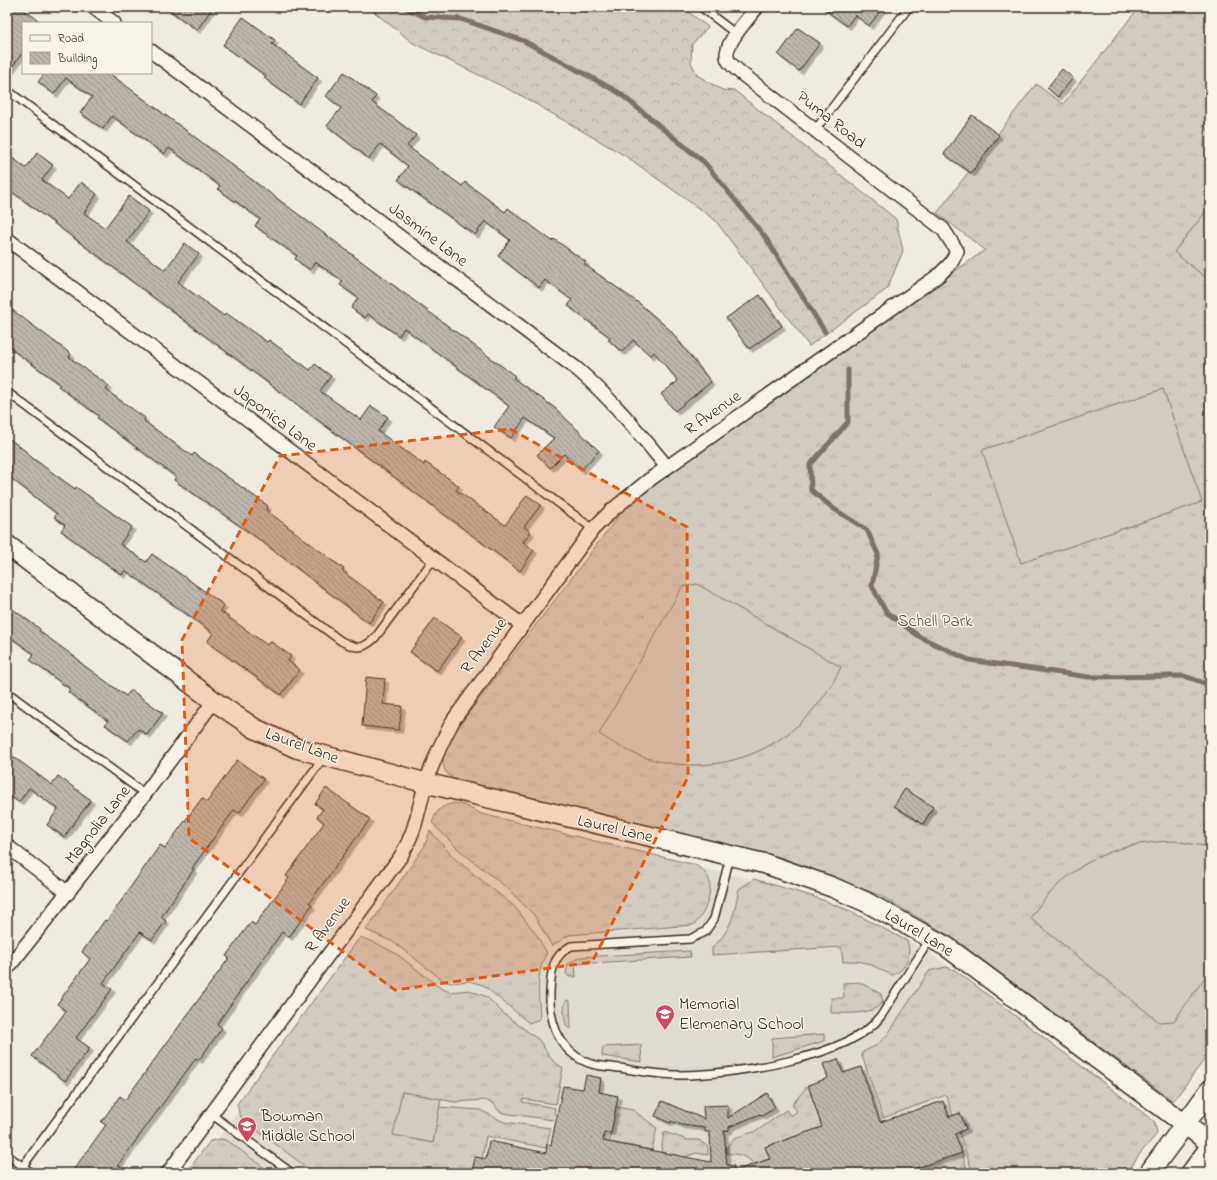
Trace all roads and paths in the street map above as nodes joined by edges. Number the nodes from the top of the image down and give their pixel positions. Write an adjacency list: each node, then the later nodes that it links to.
1 (94, 7): 5 (street)
2 (701, 7): 6 (lane)
3 (758, 7): 6 (street, Puma Road)
4 (909, 7): 9 (lane)
5 (113, 22)
6 (736, 34): 9 (street, Puma Road)
7 (152, 52): 13 (street, Jasmine Lane)
8 (7, 90): 14 (lane)
9 (815, 130): 11 (street, Puma Road)
10 (7, 239): 16 (street, Japonica Lane)
11 (957, 251): 13 (street, R Avenue)
12 (7, 392): 16 (lane)
13 (667, 467): 14 (street, R Avenue)
14 (593, 529): 17 (street, R Avenue)
15 (7, 545): 19 (street, Laurel Lane)
16 (433, 560): 17 (street, Japonica Lane)
17 (522, 625): 21 (street, R Avenue)
18 (7, 692): 22 (lane)
19 (214, 701): 20 (street, Laurel Lane); 22 (street, Magnolia Lane)
20 (324, 756): 21 (street, Laurel Lane); 34 (lane)
21 (426, 784): 24 (street, Laurel Lane); 29 (street, R Avenue)
22 (145, 794): 25 (street, Magnolia Lane)
23 (7, 846): 25 (street)
24 (730, 856): 26 (street, Laurel Lane); 26 (lane)
25 (68, 892): 27 (street, Magnolia Lane)
26 (931, 938): 30 (street, Laurel Lane)
27 (7, 968)
28 (1210, 1090): 30 (street)
29 (211, 1114): 36 (street, R Avenue); 37 (lane)
30 (1184, 1125): 31 (street, Laurel Lane); 38 (street)
31 (1210, 1143)
32 (1210, 1147): 39 (street)
33 (7, 1154): 34 (lane)
34 (23, 1166): 35 (lane)
35 (32, 1173)
36 (168, 1173)
37 (292, 1173)
38 (1149, 1173)
39 (1192, 1173)

